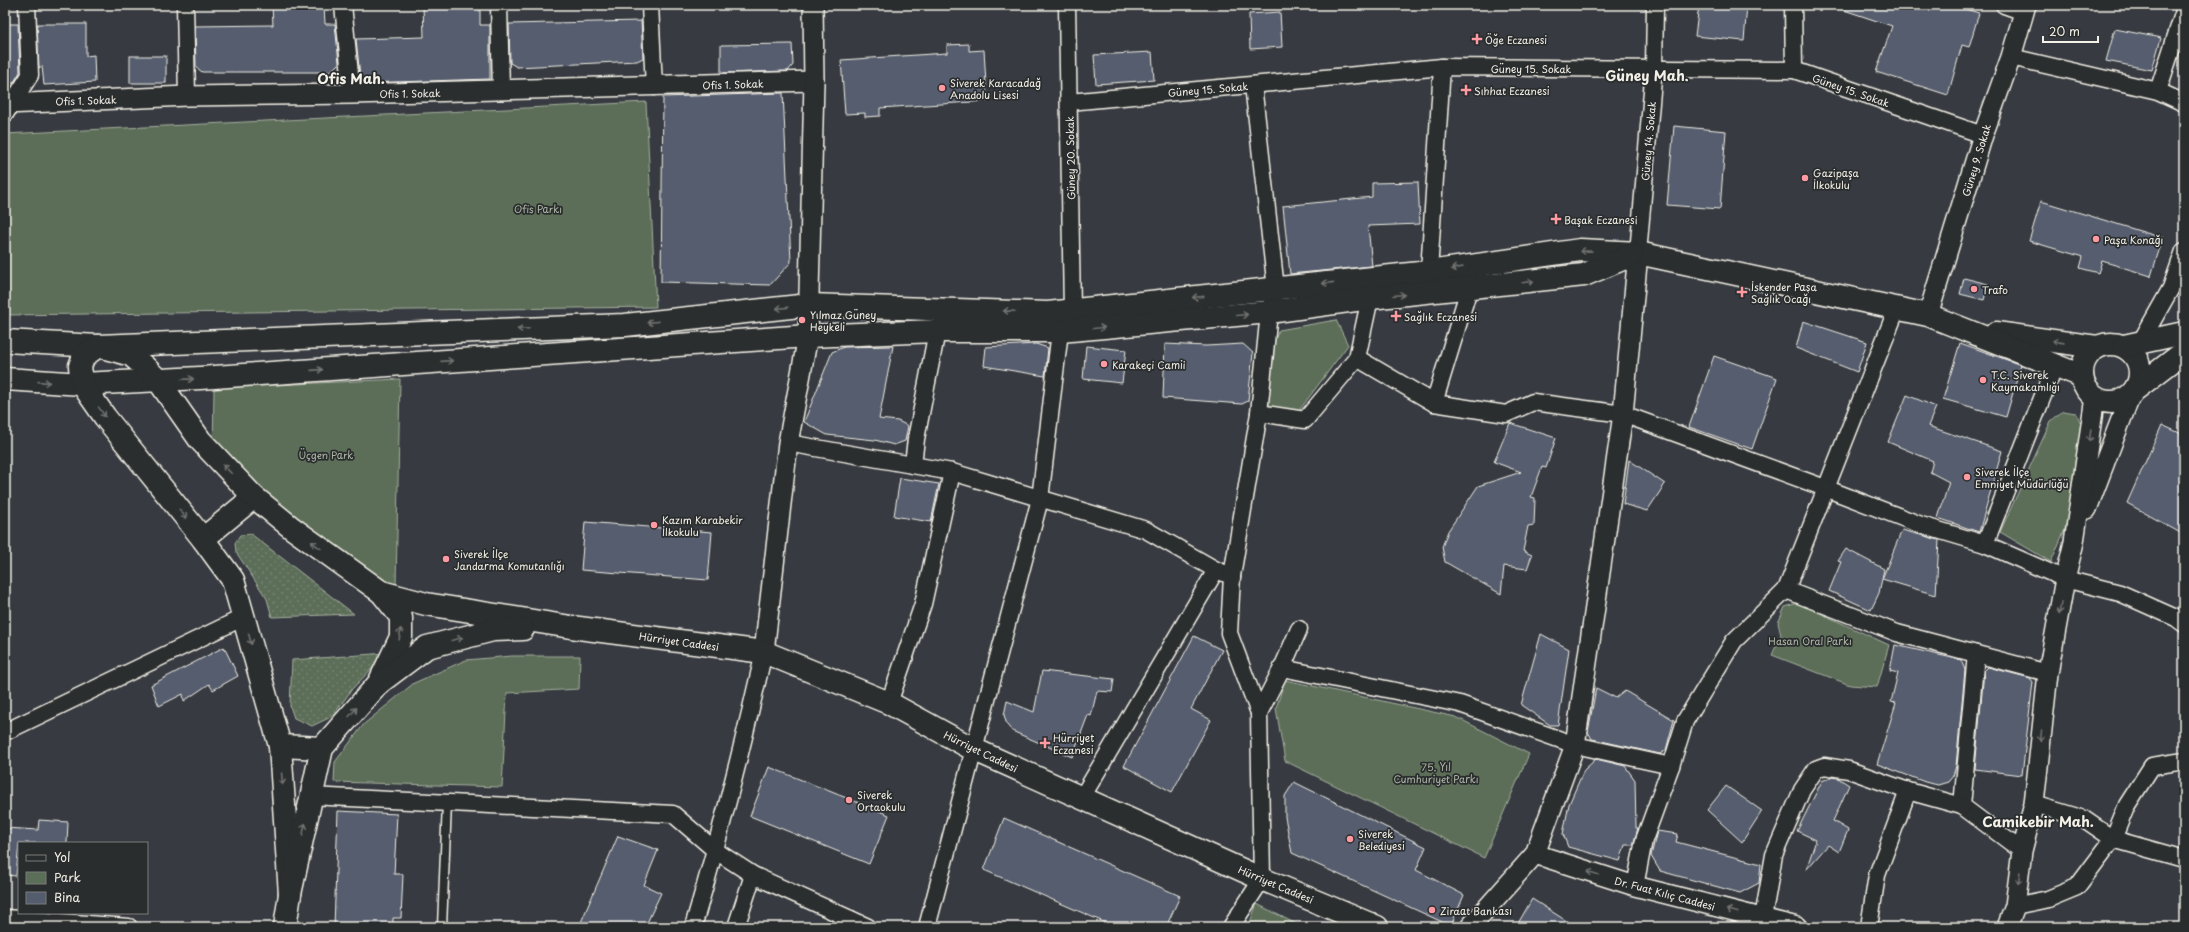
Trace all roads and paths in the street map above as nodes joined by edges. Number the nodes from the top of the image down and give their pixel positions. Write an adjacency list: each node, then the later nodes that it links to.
1 (28, 5): 26 (street)
2 (185, 5): 23 (street)
3 (343, 5): 22 (street)
4 (499, 5): 20 (street)
5 (650, 5): 19 (street)
6 (813, 5): 17 (street)
7 (1067, 5): 24 (street, Güney 20. Sokak)
8 (1655, 5): 15 (street, Güney 14. Sokak)
9 (1793, 5): 16 (street)
10 (2004, 5): 11 (street)
11 (2025, 8): 13 (street, Güney 9. Sokak)
12 (2184, 10): 21 (street)
13 (2011, 56): 21 (street); 27 (street, Güney 9. Sokak)
14 (1442, 67): 15 (street, Güney 15. Sokak); 18 (street, Güney 15. Sokak); 30 (street)
15 (1654, 68): 16 (street, Güney 15. Sokak); 29 (street, Güney 14. Sokak)
16 (1794, 70): 27 (street, Güney 15. Sokak)
17 (814, 81): 19 (street, Ofis 1. Sokak); 34 (street)
18 (1253, 85): 24 (street, Güney 15. Sokak); 31 (street)
19 (654, 87): 20 (street, Ofis 1. Sokak)
20 (501, 91): 22 (street, Ofis 1. Sokak)
21 (2158, 91): 25 (street)
22 (352, 94): 23 (street, Ofis 1. Sokak)
23 (187, 96): 26 (street, Ofis 1. Sokak)
24 (1069, 102): 36 (street, Güney 20. Sokak)
25 (2184, 103)
26 (7, 107)
27 (1983, 135): 38 (street, Güney 9. Sokak)
28 (2184, 251): 45 (street)
29 (1638, 253): 30 (main road, one-way to 30); 32 (main road, one-way to 29); 35 (main road); 59 (street)
30 (1429, 272): 31 (main road, one-way to 31)
31 (1276, 289): 36 (main road, one-way to 36); 37 (street)
32 (1469, 289): 33 (main road, one-way to 32); 57 (street)
33 (1370, 298): 37 (main road); 49 (street)
34 (809, 305): 36 (main road, one-way to 34); 43 (street); 46 (main road, one-way to 46)
35 (1897, 308): 38 (main road); 63 (street)
36 (1072, 311)
37 (1269, 312): 41 (main road, one-way to 37); 58 (street)
38 (1928, 315): 39 (main road)
39 (1959, 328): 47 (main road, one-way to 39); 50 (main road)
40 (936, 331): 41 (main road); 43 (main road); 61 (street)
41 (1060, 331): 65 (street)
42 (2184, 333): 45 (main road)
43 (808, 336): 53 (main road, one-way to 43); 60 (street)
44 (5, 341): 46 (main road)
45 (2132, 344): 47 (main road); 55 (main road)
46 (98, 346): 53 (main road); 54 (main road)
47 (2097, 347): 51 (main road)
48 (2184, 352): 55 (main road)
49 (1357, 358): 57 (street); 58 (street)
50 (2055, 365): 51 (main road); 68 (street)
51 (2082, 376): 56 (main road)
52 (5, 379): 54 (main road, one-way to 54)
53 (158, 380): 54 (main road); 64 (main road, one-way to 53)
54 (82, 384): 66 (main road, one-way to 66)
55 (2133, 392): 56 (main road); 67 (street)
56 (2095, 397): 67 (street, one-way to 67)
57 (1434, 403): 59 (street)
58 (1259, 413): 70 (street)
59 (1623, 414): 63 (street); 86 (street)
60 (788, 443): 61 (street); 78 (street)
61 (913, 464): 62 (street)
62 (952, 472): 65 (street); 83 (street)
63 (1825, 488): 68 (street); 72 (street)
64 (254, 498): 66 (main road); 73 (main road, one-way to 64)
65 (1040, 498): 69 (street); 89 (street)
66 (203, 539): 74 (main road)
67 (2074, 542): 71 (street)
68 (1985, 544): 71 (street)
69 (1216, 570): 70 (street); 94 (street)
70 (1232, 576): 84 (street)
71 (2065, 579): 75 (street); 81 (street, one-way to 81)
72 (1786, 590): 79 (street); 91 (street)
73 (381, 592): 76 (main road); 82 (main road, one-way to 73)
74 (244, 616): 85 (street); 87 (main road, one-way to 87)
75 (2184, 624)
76 (571, 627): 78 (main road, Hürriyet Caddesi); 82 (main road, one-way to 76)
77 (1299, 629): 80 (street)
78 (764, 652): 83 (main road, Hürriyet Caddesi); 99 (street)
79 (1976, 654): 81 (street); 97 (street)
80 (1282, 668): 84 (street); 86 (street)
81 (2048, 673): 96 (street, one-way to 96)
82 (379, 683): 88 (main road, one-way to 82)
83 (889, 703): 89 (main road, Hürriyet Caddesi)
84 (1259, 713): 104 (street)
85 (5, 732)
86 (1575, 745): 91 (street); 101 (street)
87 (280, 746): 88 (main road); 106 (main road, one-way to 106)
88 (322, 748): 93 (main road)
89 (973, 749): 94 (main road, Hürriyet Caddesi); 117 (street)
90 (2184, 761): 98 (street)
91 (1671, 766): 105 (street)
92 (1908, 791): 97 (street); 109 (street); 122 (street)
93 (310, 796): 95 (street); 106 (main road, one-way to 93)
94 (1081, 799): 104 (main road, Hürriyet Caddesi)
95 (447, 803): 99 (street); 113 (lane)
96 (2034, 804): 98 (street); 100 (street)
97 (1962, 806): 100 (street)
98 (2113, 839): 102 (street); 107 (street)
99 (716, 851): 103 (street); 114 (street)
100 (2022, 851): 107 (street, one-way to 107)
101 (1535, 854): 105 (street, Dr. Fuat Kılıç Caddesi, one-way to 101); 120 (street)
102 (2184, 859)
103 (753, 876): 115 (street); 116 (street)
104 (1262, 878): 118 (street); 119 (main road, Hürriyet Caddesi)
105 (1635, 886): 109 (street, Dr. Fuat Kılıç Caddesi, one-way to 105)
106 (290, 894): 112 (main road)
107 (2015, 906): 123 (street)
108 (5, 918): 110 (street)
109 (1770, 922): 121 (street, Dr. Fuat Kılıç Caddesi)
110 (61, 924): 111 (street)
111 (129, 927)
112 (285, 927)
113 (442, 927)
114 (693, 927)
115 (736, 927)
116 (868, 927)
117 (927, 927)
118 (1231, 927)
119 (1377, 927)
120 (1470, 927)
121 (1797, 927)
122 (1869, 927)
123 (2007, 927)

